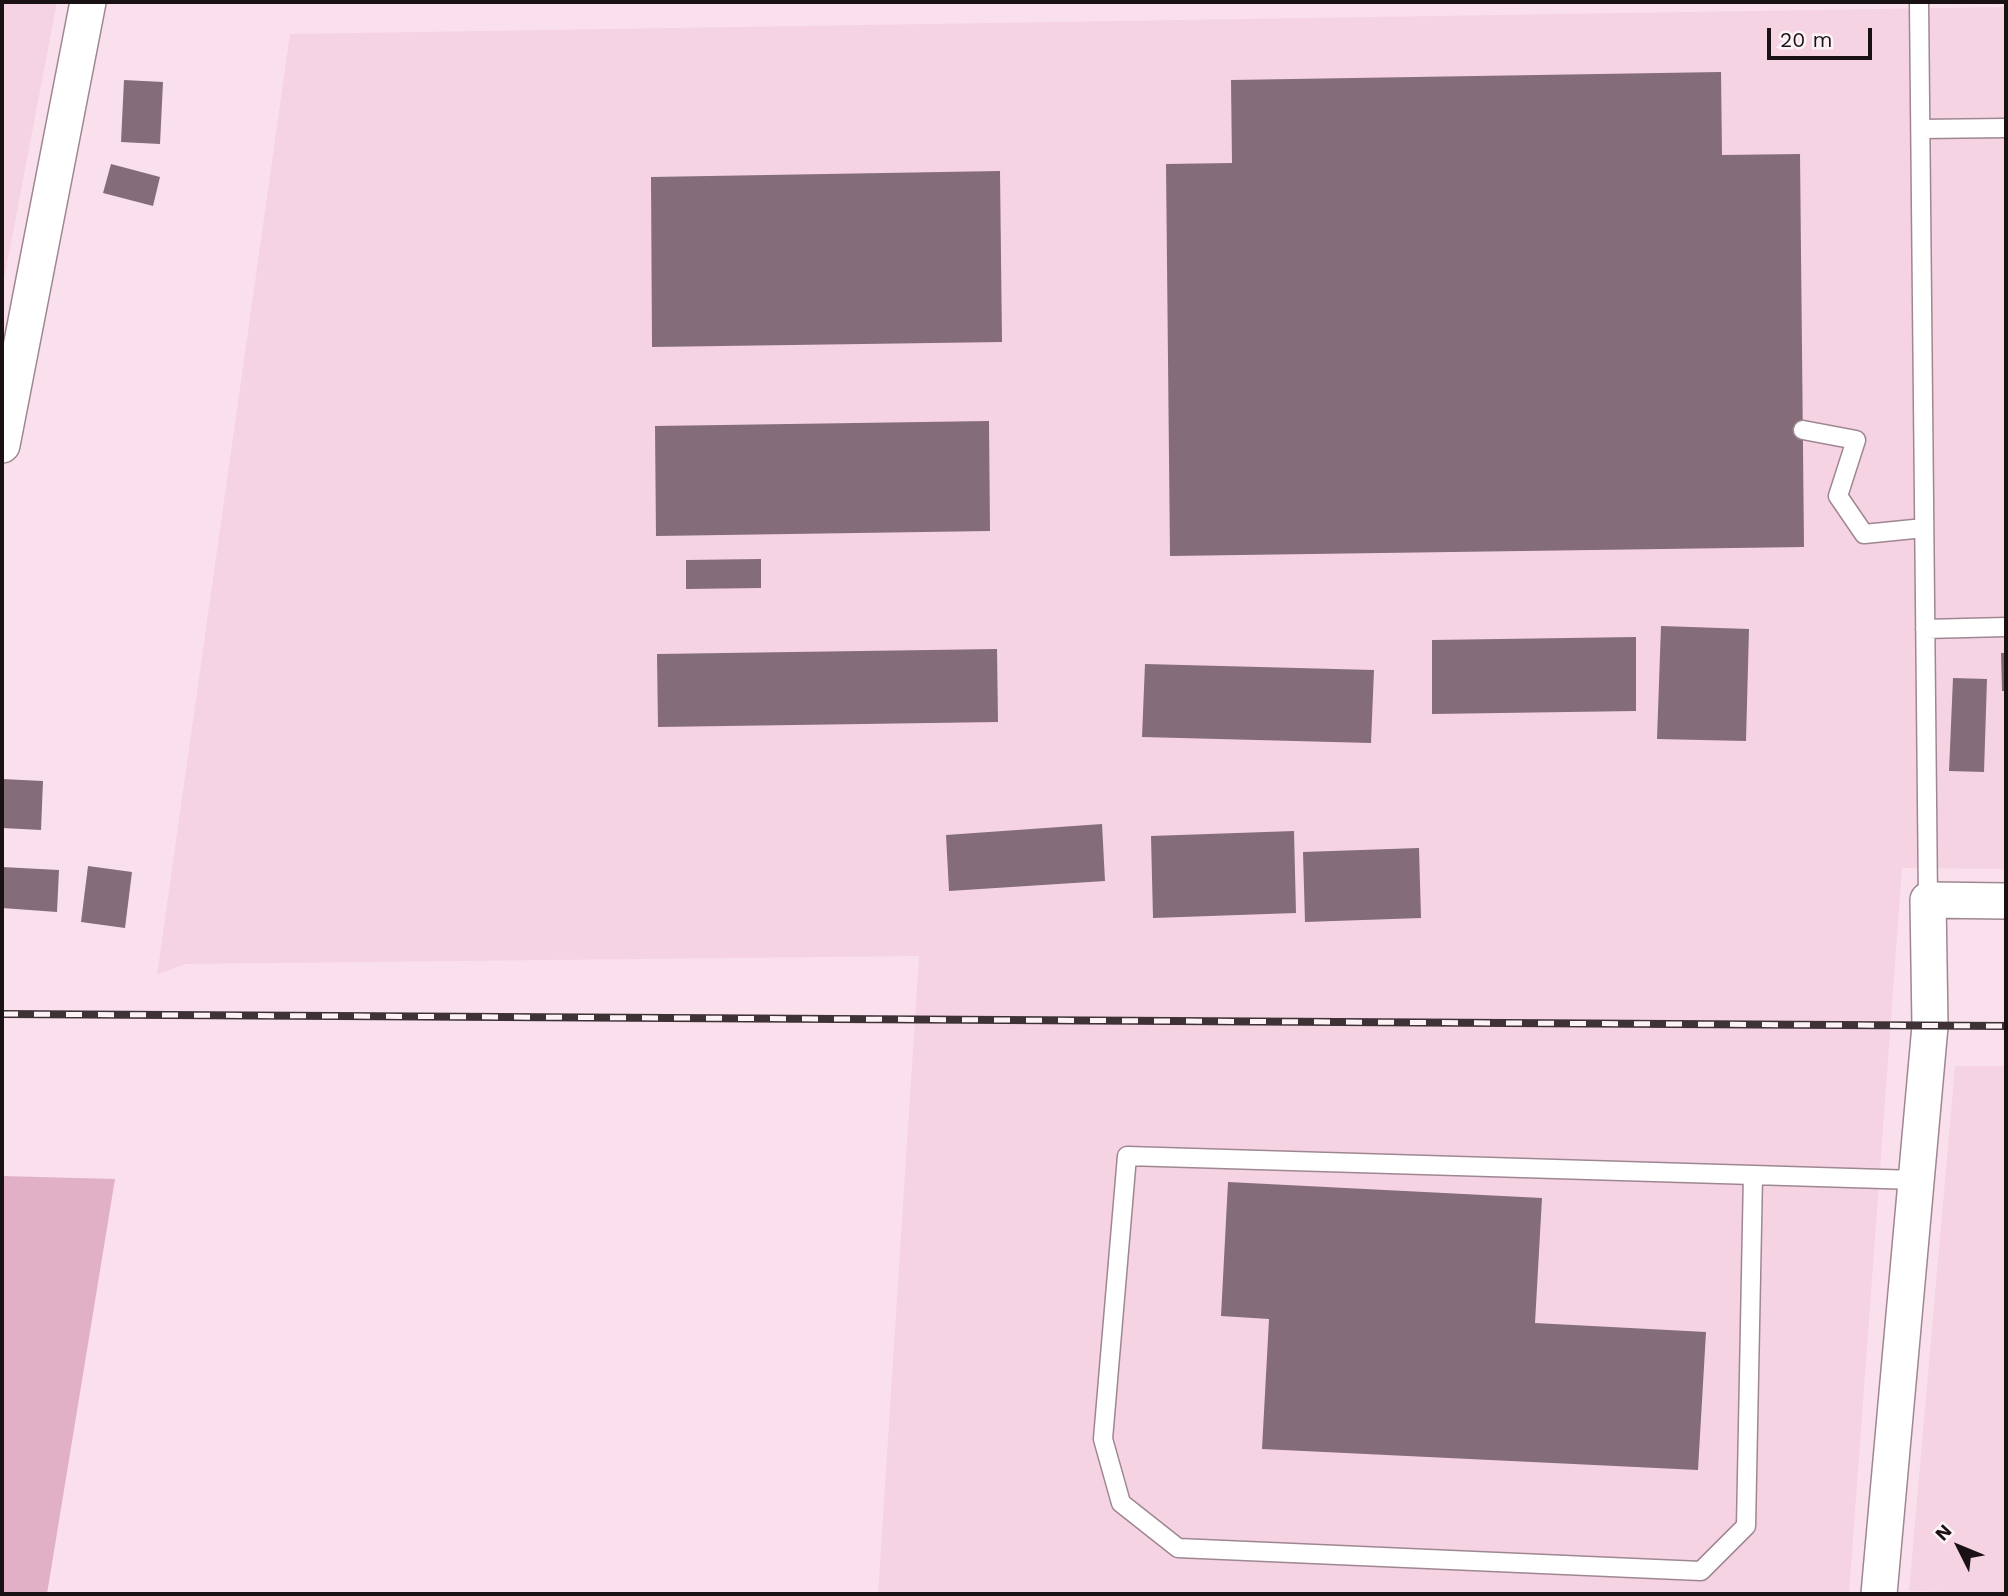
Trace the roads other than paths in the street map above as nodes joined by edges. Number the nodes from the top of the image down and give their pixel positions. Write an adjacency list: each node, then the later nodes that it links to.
1 (88, 2): 6 (street)
2 (1919, 2): 3 (lane)
3 (1921, 128): 4 (lane); 7 (lane)
4 (2006, 128)
5 (1802, 430): 7 (lane)
6 (2, 445)
7 (1924, 528): 9 (lane)
8 (2006, 627): 9 (lane)
9 (1925, 629): 10 (lane)
10 (1928, 900): 11 (street); 13 (street)
11 (2006, 901)
12 (1753, 1175): 12 (lane); 13 (lane)
13 (1916, 1180): 14 (street)
14 (1880, 1594)

